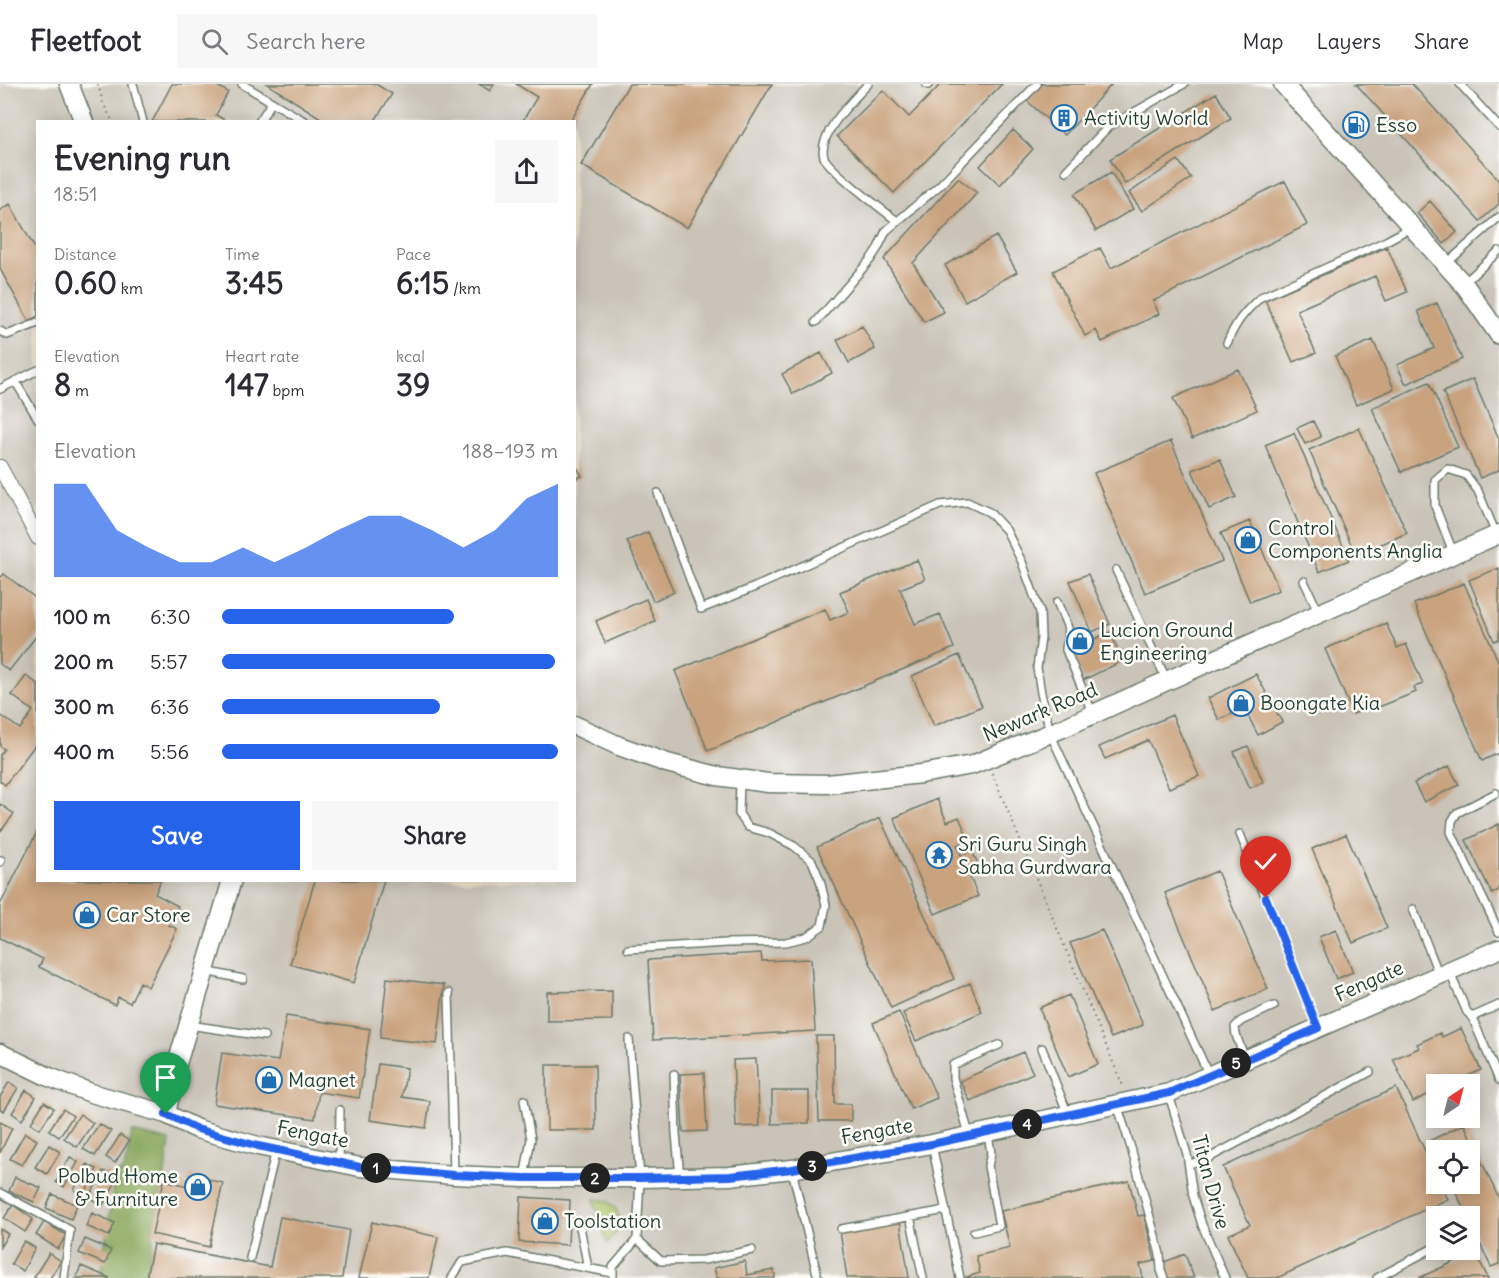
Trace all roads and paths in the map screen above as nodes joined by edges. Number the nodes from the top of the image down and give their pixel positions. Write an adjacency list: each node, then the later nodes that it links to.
1 (69, 84): 11 (street)
2 (98, 84): 12 (path)
3 (133, 84): 13 (lane)
4 (242, 84): 10 (lane)
5 (868, 84): 19 (lane)
6 (1036, 84): 19 (lane)
7 (1184, 84): 17 (lane)
8 (1283, 84): 20 (street)
9 (1460, 84): 16 (lane)
10 (272, 102): 14 (lane); 15 (lane)
11 (83, 120)
12 (112, 120)
13 (142, 120)
14 (259, 120)
15 (303, 120)
16 (1499, 127)
17 (1066, 171)
18 (1499, 217): 22 (lane)
19 (897, 221): 24 (lane)
20 (1412, 227): 22 (street); 28 (lane)
21 (1499, 251): 23 (lane)
22 (1446, 264): 23 (street)
23 (1463, 284): 27 (street)
24 (816, 322)
25 (36, 325): 26 (lane)
26 (0, 331)
27 (1499, 335)
28 (1227, 343)
29 (36, 371): 30 (lane)
30 (15, 381): 31 (lane); 32 (lane)
31 (0, 389)
32 (36, 416)
33 (0, 467): 35 (street)
34 (658, 493): 45 (lane)
35 (36, 534)
36 (1498, 535): 37 (street, Newark Road); 37 (lane)
37 (1454, 554): 41 (street, Newark Road)
38 (1116, 570): 42 (lane)
39 (1304, 581): 41 (lane)
40 (1057, 602): 43 (lane)
41 (1319, 613): 42 (street, Newark Road)
42 (1167, 681): 43 (street, Newark Road)
43 (1093, 715): 45 (street, Newark Road)
44 (576, 726): 47 (street, Newark Road)
45 (1050, 734): 46 (street, Newark Road); 72 (lane)
46 (987, 760): 47 (street, Newark Road); 76 (path)
47 (740, 779): 53 (lane)
48 (1497, 793): 52 (lane)
49 (1240, 834): 63 (lane)
50 (231, 882): 55 (street)
51 (1413, 909): 56 (lane)
52 (1499, 932)
53 (628, 949)
54 (1499, 949): 56 (street, Fengate)
55 (205, 971): 57 (lane); 62 (street)
56 (1444, 973): 61 (lane); 63 (street, Fengate)
57 (243, 979)
58 (448, 993): 87 (lane)
59 (1499, 1005): 61 (lane)
60 (1274, 1006): 69 (lane)
61 (1472, 1017): 73 (lane)
62 (189, 1025): 64 (lane); 78 (street)
63 (1318, 1028): 69 (street, Fengate)
64 (264, 1036)
65 (629, 1039): 90 (lane)
66 (999, 1045): 81 (lane)
67 (1042, 1048): 79 (lane)
68 (0, 1053): 78 (street, Fengate)
69 (1245, 1059): 72 (street, Fengate)
70 (1370, 1072): 85 (lane)
71 (674, 1074): 88 (lane)
72 (1209, 1075): 74 (street, Fengate)
73 (1499, 1080)
74 (1169, 1093): 76 (street, Fengate); 85 (lane, Titan Drive)
75 (524, 1100): 89 (lane)
76 (1123, 1103): 79 (street, Fengate); 108 (lane)
77 (340, 1110): 84 (lane)
78 (166, 1114): 83 (street, Fengate)
79 (1068, 1115): 80 (street, Fengate)
80 (988, 1132): 81 (street, Fengate); 96 (lane)
81 (969, 1136): 82 (street, Fengate)
82 (932, 1144): 86 (street, Fengate); 92 (lane)
83 (276, 1150): 84 (street, Fengate); 100 (lane)
84 (339, 1162): 87 (street, Fengate)
85 (1189, 1164): 109 (lane, Titan Drive)
86 (792, 1169): 88 (street, Fengate); 105 (lane)
87 (454, 1175): 89 (street, Fengate)
88 (680, 1177): 90 (street, Fengate)
89 (524, 1178): 90 (street, Fengate)
90 (640, 1178): 97 (lane)
91 (0, 1193): 103 (lane)
92 (946, 1209): 93 (lane); 107 (lane)
93 (910, 1216): 95 (lane); 106 (lane)
94 (579, 1222): 101 (lane)
95 (841, 1229)
96 (974, 1232)
97 (637, 1239): 98 (lane); 102 (lane)
98 (752, 1250)
99 (1426, 1252): 110 (lane)
100 (250, 1258)
101 (588, 1268): 102 (lane); 104 (lane)
102 (613, 1276)
103 (64, 1278)
104 (452, 1278)
105 (818, 1278)
106 (923, 1278)
107 (960, 1278)
108 (1164, 1278)
109 (1225, 1278)
110 (1377, 1278)

